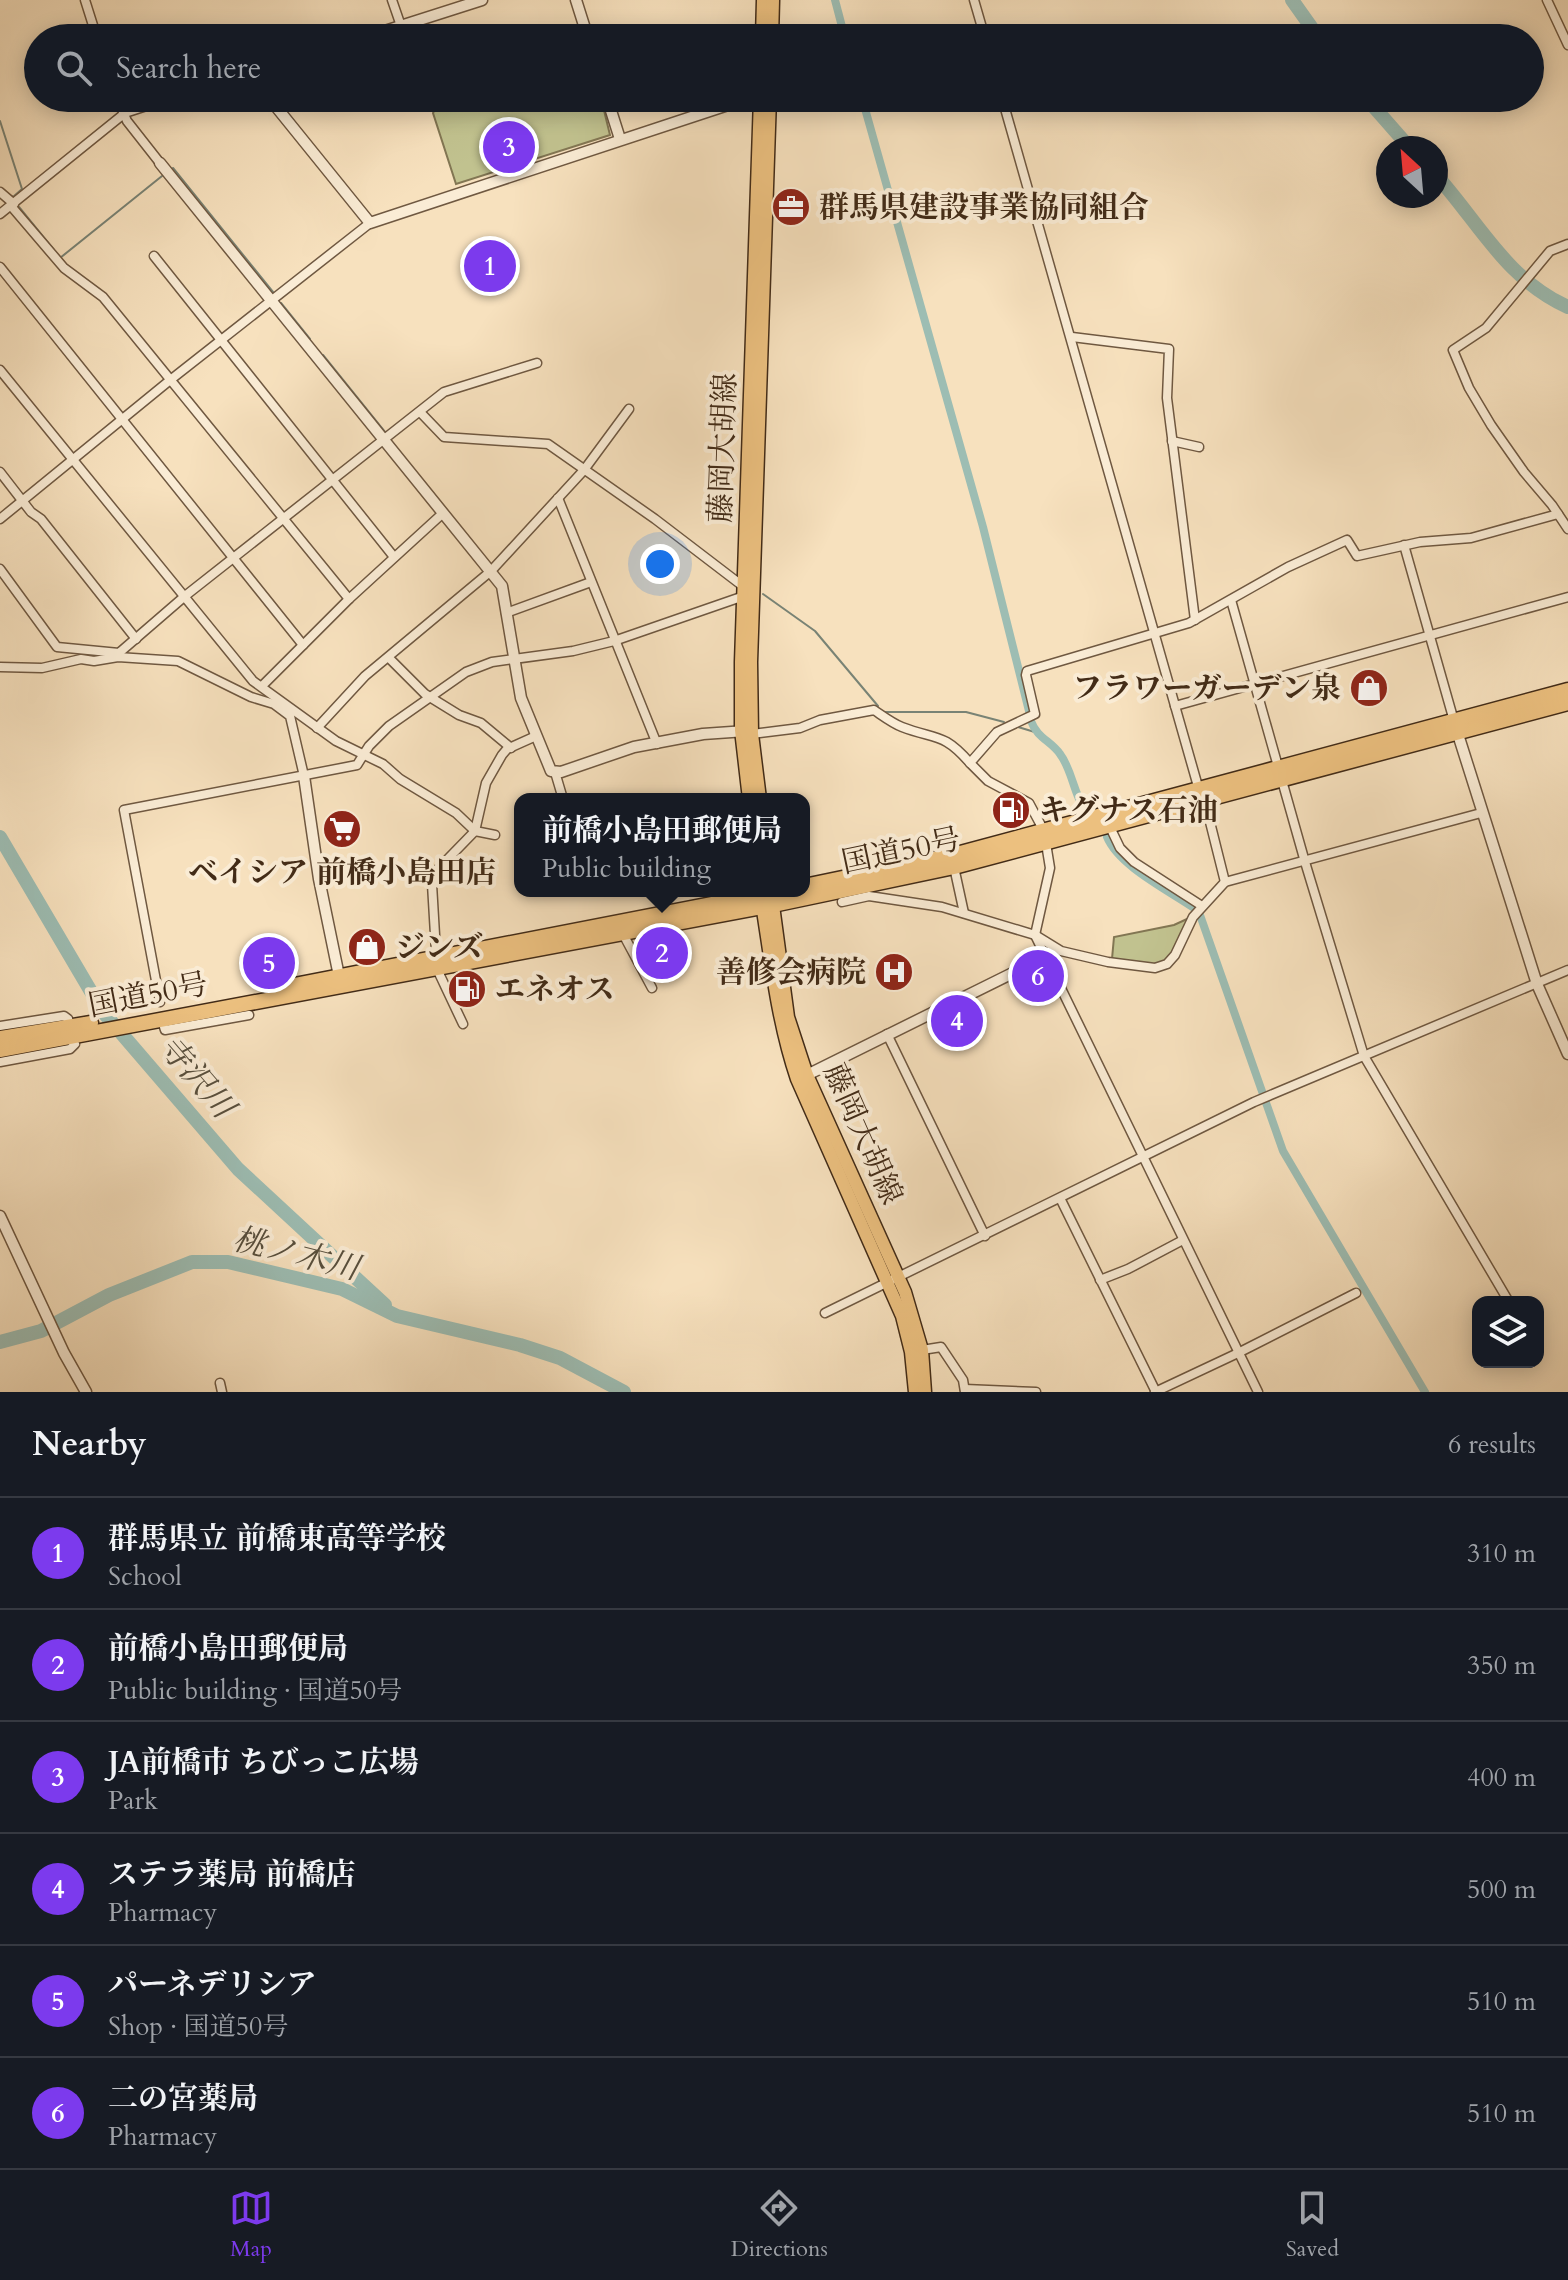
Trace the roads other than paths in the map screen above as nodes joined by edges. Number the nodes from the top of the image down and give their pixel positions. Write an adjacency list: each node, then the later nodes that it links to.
1 (85, 0): 9 (street)
2 (392, 0): 10 (street)
3 (482, 0): 11 (street)
4 (576, 0): 12 (street)
5 (763, 0): 13 (main road)
6 (773, 0): 14 (main road)
7 (974, 0): 15 (street)
8 (1547, 0): 16 (street)
9 (93, 24)
10 (400, 24)
11 (407, 24)
12 (584, 24)
13 (762, 24)
14 (772, 24)
15 (981, 24)
16 (1568, 45)
17 (122, 112): 25 (street)
18 (131, 112): 25 (street)
19 (280, 112): 31 (street)
20 (611, 112): 26 (street)
21 (705, 112): 26 (street)
22 (764, 112): 64 (main road, 藤岡大胡線)
23 (765, 112): 89 (main road, 藤岡大胡線)
24 (1006, 112): 36 (street)
25 (123, 115): 27 (street); 29 (street)
26 (620, 139): 31 (street)
27 (160, 163): 35 (street)
28 (0, 192): 29 (street)
29 (13, 205): 30 (street); 40 (street)
30 (0, 214)
31 (370, 223): 35 (street)
32 (1568, 244): 54 (street)
33 (154, 256): 37 (street)
34 (0, 267): 43 (street)
35 (271, 299): 37 (street); 44 (street)
36 (1072, 337): 45 (street); 71 (street)
37 (221, 339): 40 (street); 50 (street)
38 (537, 363): 42 (street)
39 (0, 370): 47 (street)
40 (169, 381): 43 (street); 56 (street)
41 (629, 409): 48 (street)
42 (420, 412): 44 (street); 48 (street)
43 (123, 419): 47 (street); 60 (street)
44 (384, 441): 50 (street); 53 (street)
45 (1172, 441): 46 (street); 70 (street)
46 (1199, 447)
47 (74, 460): 52 (street); 65 (street)
48 (584, 470): 51 (street); 64 (street)
49 (0, 472): 52 (street)
50 (333, 480): 56 (street); 59 (street)
51 (558, 498): 62 (street); 63 (street)
52 (22, 500): 55 (street); 73 (street)
53 (442, 514): 59 (street); 62 (street)
54 (1558, 514): 57 (street); 58 (street)
55 (0, 519)
56 (283, 519): 60 (street); 67 (street)
57 (1568, 529)
58 (1404, 545): 68 (street); 72 (street)
59 (394, 557): 67 (street)
60 (234, 558): 65 (street); 75 (street)
61 (0, 569): 76 (street)
62 (491, 571): 69 (street); 77 (street)
63 (591, 582): 69 (street); 74 (street)
64 (744, 592): 74 (street); 89 (main road, 藤岡大胡線)
65 (185, 596): 73 (street); 82 (street)
66 (1568, 597): 72 (street)
67 (349, 599): 75 (street)
68 (1231, 600): 70 (street); 80 (street)
69 (506, 613): 78 (street)
70 (1195, 620): 71 (street)
71 (1156, 634): 86 (street); 94 (street)
72 (1428, 636): 80 (street); 88 (street)
73 (136, 639): 76 (street)
74 (614, 641): 78 (street); 91 (street)
75 (303, 645): 82 (street)
76 (118, 655): 79 (street); 81 (street)
77 (389, 658): 84 (street); 87 (street)
78 (512, 658): 84 (street); 90 (street)
79 (0, 667)
80 (1255, 684): 86 (street); 96 (street)
81 (226, 685): 82 (street); 97 (street)
82 (262, 686): 87 (street)
83 (1568, 690): 88 (highway, 国道50号)
84 (430, 696): 92 (street); 93 (street)
85 (1568, 703): 88 (highway, 国道50号)
86 (1175, 706): 101 (street)
87 (317, 728): 93 (street)
88 (1456, 728): 96 (highway, 国道50号); 102 (street)
89 (747, 732): 91 (street); 94 (street); 99 (main road, 藤岡大胡線); 100 (main road, 藤岡大胡線)
90 (536, 736): 92 (street); 95 (street)
91 (657, 744): 95 (street)
92 (511, 748): 104 (street)
93 (364, 754): 97 (street); 104 (street)
94 (970, 763): 106 (street)
95 (555, 772): 98 (street)
96 (1280, 775): 101 (highway, 国道50号); 107 (street)
97 (304, 776): 124 (street); 127 (street)
98 (561, 793)
99 (749, 793)
100 (759, 793)
101 (1202, 796): 103 (highway, 国道50号); 106 (highway, 国道50号); 109 (street)
102 (1481, 813): 107 (street); 125 (street)
103 (1110, 827): 106 (highway, 国道50号); 117 (street)
104 (475, 831): 105 (street); 122 (street)
105 (495, 835)
106 (1046, 837): 108 (highway, 国道50号); 110 (highway, 国道50号); 120 (street)
107 (1305, 862): 109 (street); 140 (street)
108 (954, 867): 111 (highway, 国道50号); 118 (street)
109 (1225, 882): 117 (street)
110 (810, 885)
111 (810, 889)
112 (763, 897): 122 (highway, 国道50号)
113 (764, 897): 119 (highway, 国道50号)
114 (768, 897): 142 (main road, 藤岡大胡線)
115 (768, 897): 148 (main road, 藤岡大胡線)
116 (842, 902): 118 (street)
117 (1202, 906): 120 (street)
118 (964, 913): 120 (street)
119 (623, 934): 122 (highway, 国道50号); 126 (street)
120 (1035, 935): 121 (street)
121 (1045, 957): 135 (street); 143 (street)
122 (436, 963): 124 (highway, 国道50号); 130 (highway, 国道50号); 131 (street)
123 (1568, 970): 125 (street)
124 (339, 976): 130 (highway, 国道50号)
125 (1537, 984): 139 (street); 140 (street)
126 (652, 988)
127 (160, 1002)
128 (249, 1015): 134 (street)
129 (68, 1019): 132 (street)
130 (136, 1020): 133 (highway, 国道50号)
131 (463, 1024)
132 (0, 1026)
133 (101, 1026): 136 (highway, 国道50号); 138 (highway, 国道50号)
134 (164, 1027)
135 (887, 1034): 142 (street); 146 (street)
136 (0, 1038)
137 (75, 1044): 141 (street)
138 (0, 1050)
139 (1568, 1054)
140 (1364, 1056): 143 (street); 151 (street)
141 (0, 1062)
142 (807, 1075): 148 (main road, 藤岡大胡線)
143 (1144, 1159): 144 (street); 147 (street)
144 (1060, 1198): 146 (street); 149 (street)
145 (0, 1216): 156 (street)
146 (985, 1236): 148 (street)
147 (1183, 1240): 149 (street); 154 (street)
148 (893, 1280): 152 (street); 153 (main road, 藤岡大胡線); 157 (main road, 藤岡大胡線)
149 (1100, 1280): 160 (street)
150 (1356, 1293): 154 (street)
151 (1505, 1296)
152 (825, 1313)
153 (922, 1350): 155 (street); 158 (main road, 藤岡大胡線)
154 (1238, 1353): 160 (street); 161 (street)
155 (965, 1391): 159 (street)
156 (86, 1392)
157 (915, 1392)
158 (925, 1392)
159 (1036, 1392)
160 (1155, 1392)
161 (1258, 1392)

